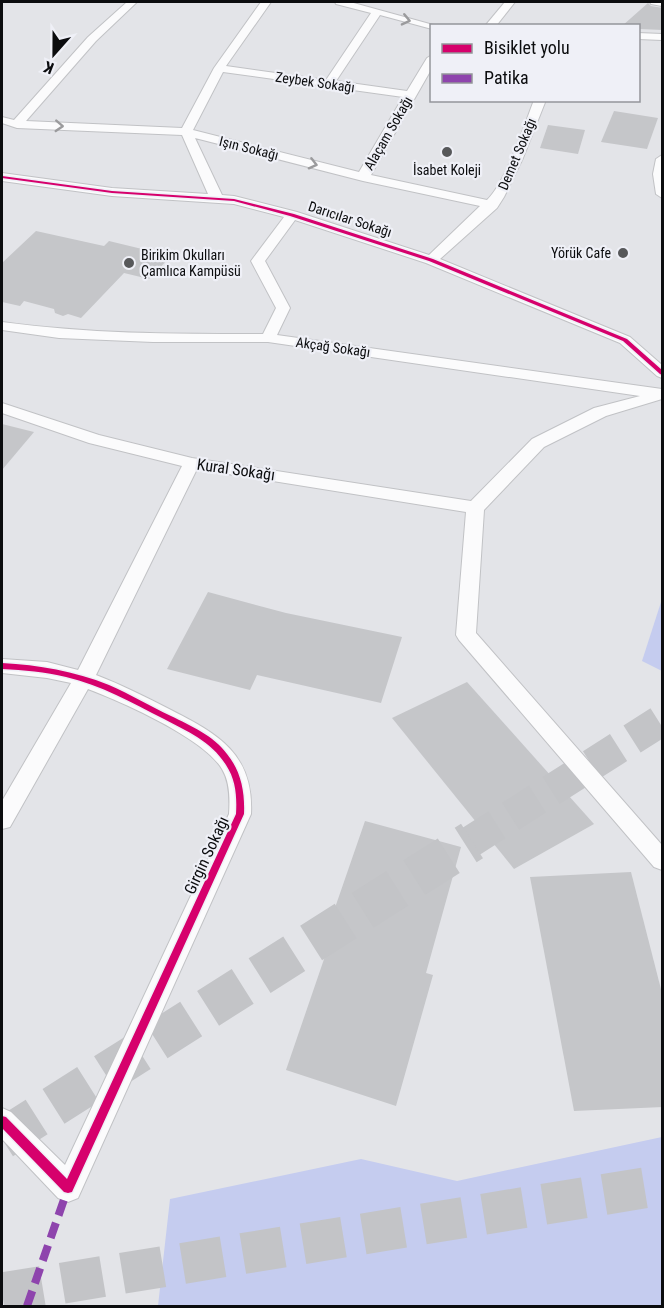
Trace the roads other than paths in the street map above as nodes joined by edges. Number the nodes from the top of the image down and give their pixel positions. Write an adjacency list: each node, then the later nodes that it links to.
1 (132, 2): 18 (street)
2 (266, 2): 13 (street)
3 (340, 2): 7 (street)
4 (510, 2): 8 (street)
5 (655, 2): 6 (street)
6 (663, 3)
7 (376, 13): 9 (street, one-way to 9); 14 (street)
8 (492, 24)
9 (430, 26)
10 (640, 36): 11 (street)
11 (663, 37)
12 (430, 61): 15 (street, Alaçam Sokağı)
13 (219, 68): 14 (street, Zeybek Sokağı); 19 (street)
14 (329, 84): 15 (street, Zeybek Sokağı)
15 (410, 95): 22 (street, Alaçam Sokağı)
16 (539, 102): 25 (street, Demet Sokağı)
17 (2, 120): 18 (street, Işın Sokağı)
18 (17, 124): 19 (street, Işın Sokağı, one-way to 19)
19 (186, 132): 22 (street, Işın Sokağı, one-way to 22); 24 (street)
20 (663, 159): 23 (street)
21 (2, 177): 24 (street, Darıcılar Sokağı)
22 (363, 177): 25 (street, Işın Sokağı)
23 (663, 194)
24 (217, 199): 26 (street, Darıcılar Sokağı)
25 (492, 205): 27 (street, Demet Sokağı)
26 (292, 214): 27 (street, Darıcılar Sokağı); 29 (street)
27 (431, 260): 30 (street, Darıcılar Sokağı)
28 (2, 326): 29 (street, Akçağ Sokağı)
29 (268, 338): 31 (street, Akçağ Sokağı)
30 (663, 373)
31 (663, 394): 34 (street)
32 (2, 408): 33 (street, Kural Sokağı)
33 (192, 463): 34 (street, Kural Sokağı); 36 (street)
34 (475, 508): 38 (street)
35 (2, 666): 36 (street, Girgin Sokağı)
36 (84, 678): 37 (street); 39 (street, Girgin Sokağı)
37 (2, 820)
38 (663, 860)
39 (2, 1121)

